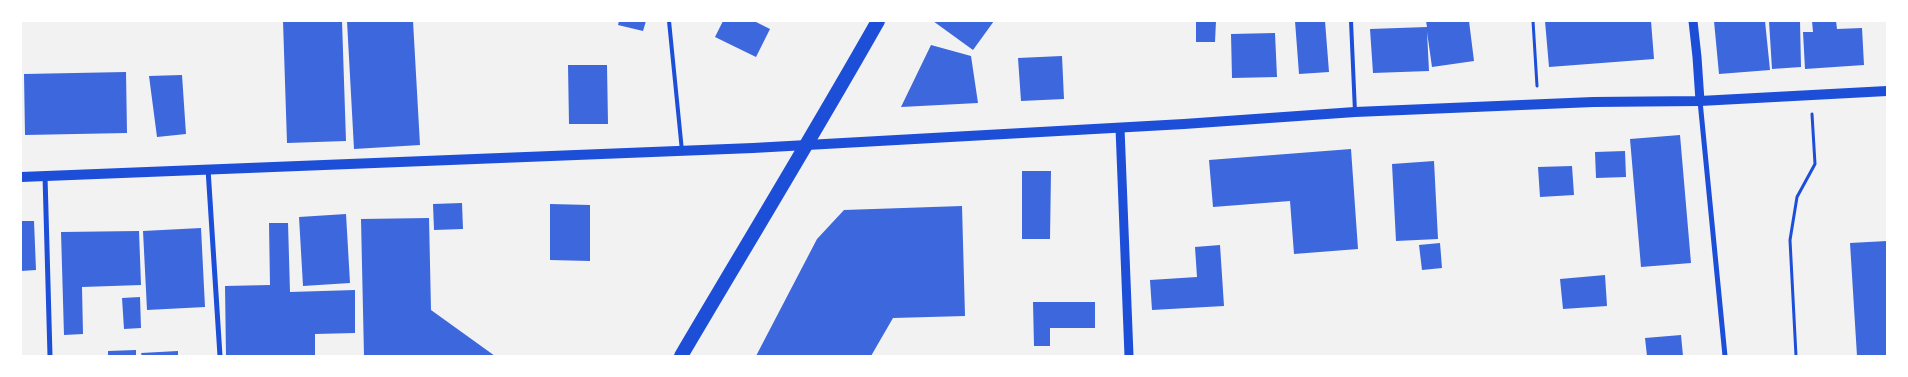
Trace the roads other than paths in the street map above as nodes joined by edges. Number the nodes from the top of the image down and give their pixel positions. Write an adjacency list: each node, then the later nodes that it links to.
1 (669, 21): 10 (lane)
2 (878, 21): 9 (highway)
3 (1351, 21): 7 (lane)
4 (1693, 21): 6 (street)
5 (1887, 91): 6 (main road)
6 (1700, 101): 7 (main road); 18 (street)
7 (1355, 112): 8 (main road)
8 (1120, 128): 9 (main road); 17 (street)
9 (805, 144): 10 (main road); 16 (highway)
10 (682, 150): 11 (main road)
11 (208, 169): 12 (main road); 15 (street)
12 (46, 176): 13 (main road); 14 (street)
13 (21, 177)
14 (50, 356)
15 (220, 356)
16 (681, 356)
17 (1129, 356)
18 (1726, 356)

